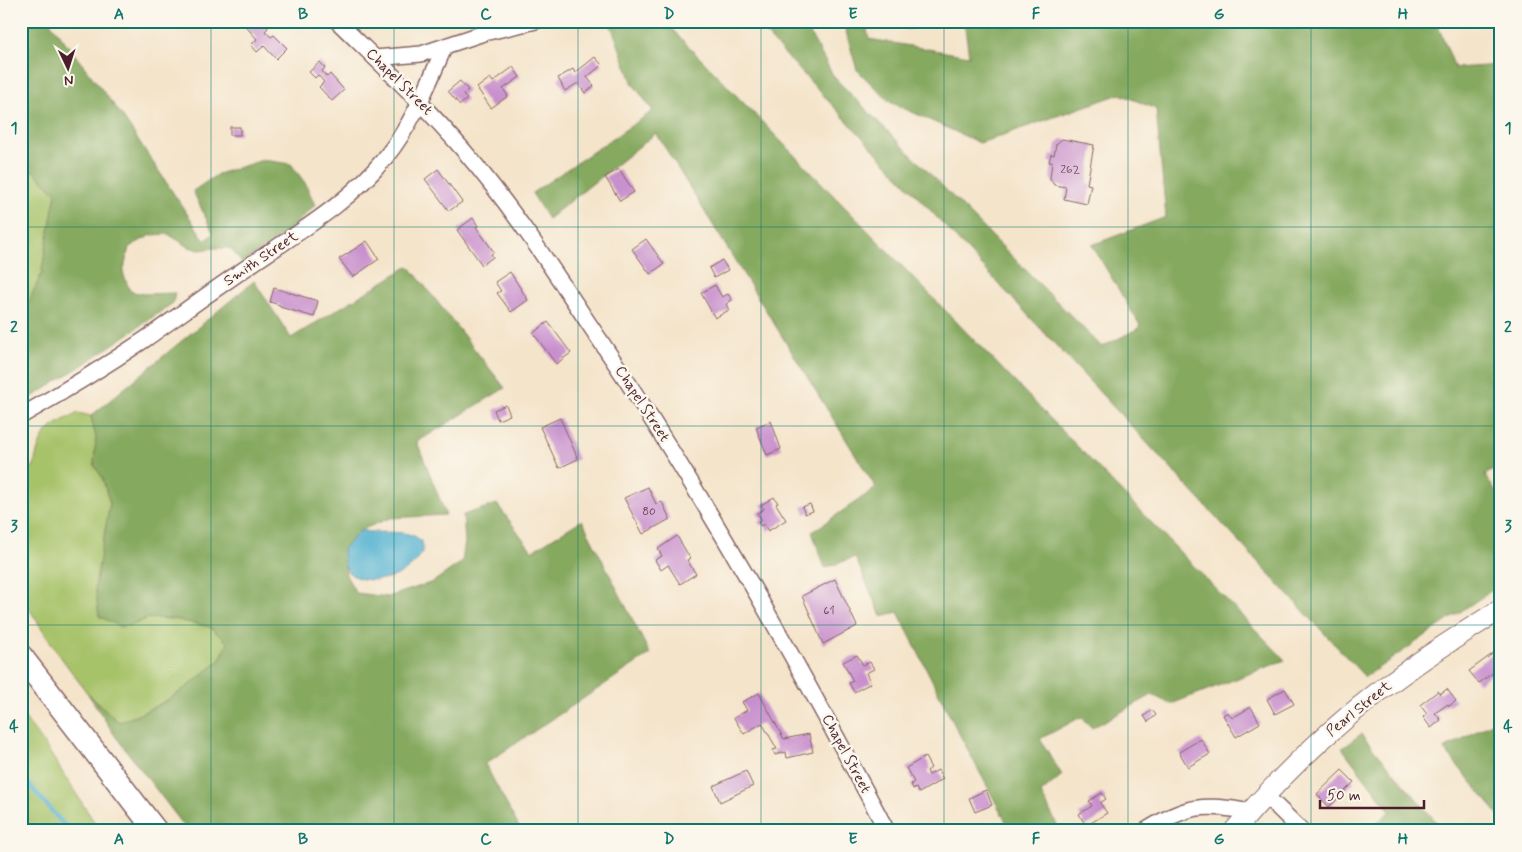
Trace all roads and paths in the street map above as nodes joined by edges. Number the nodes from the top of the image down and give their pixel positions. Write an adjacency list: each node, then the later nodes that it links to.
1 (337, 21): 4 (street, Chapel Street)
2 (536, 21): 3 (street)
3 (444, 48): 4 (street); 5 (street, Smith Street)
4 (375, 58): 5 (street, Chapel Street)
5 (420, 102): 6 (street, Smith Street); 12 (street, Chapel Street)
6 (21, 416)
7 (1501, 609): 9 (main road, Pearl Street)
8 (21, 656): 11 (highway)
9 (1266, 796): 10 (main road, Pearl Street); 15 (street)
10 (1251, 812): 13 (street); 14 (main road, Pearl Street)
11 (156, 831)
12 (887, 831)
13 (1145, 831)
14 (1234, 831)
15 (1302, 831)

